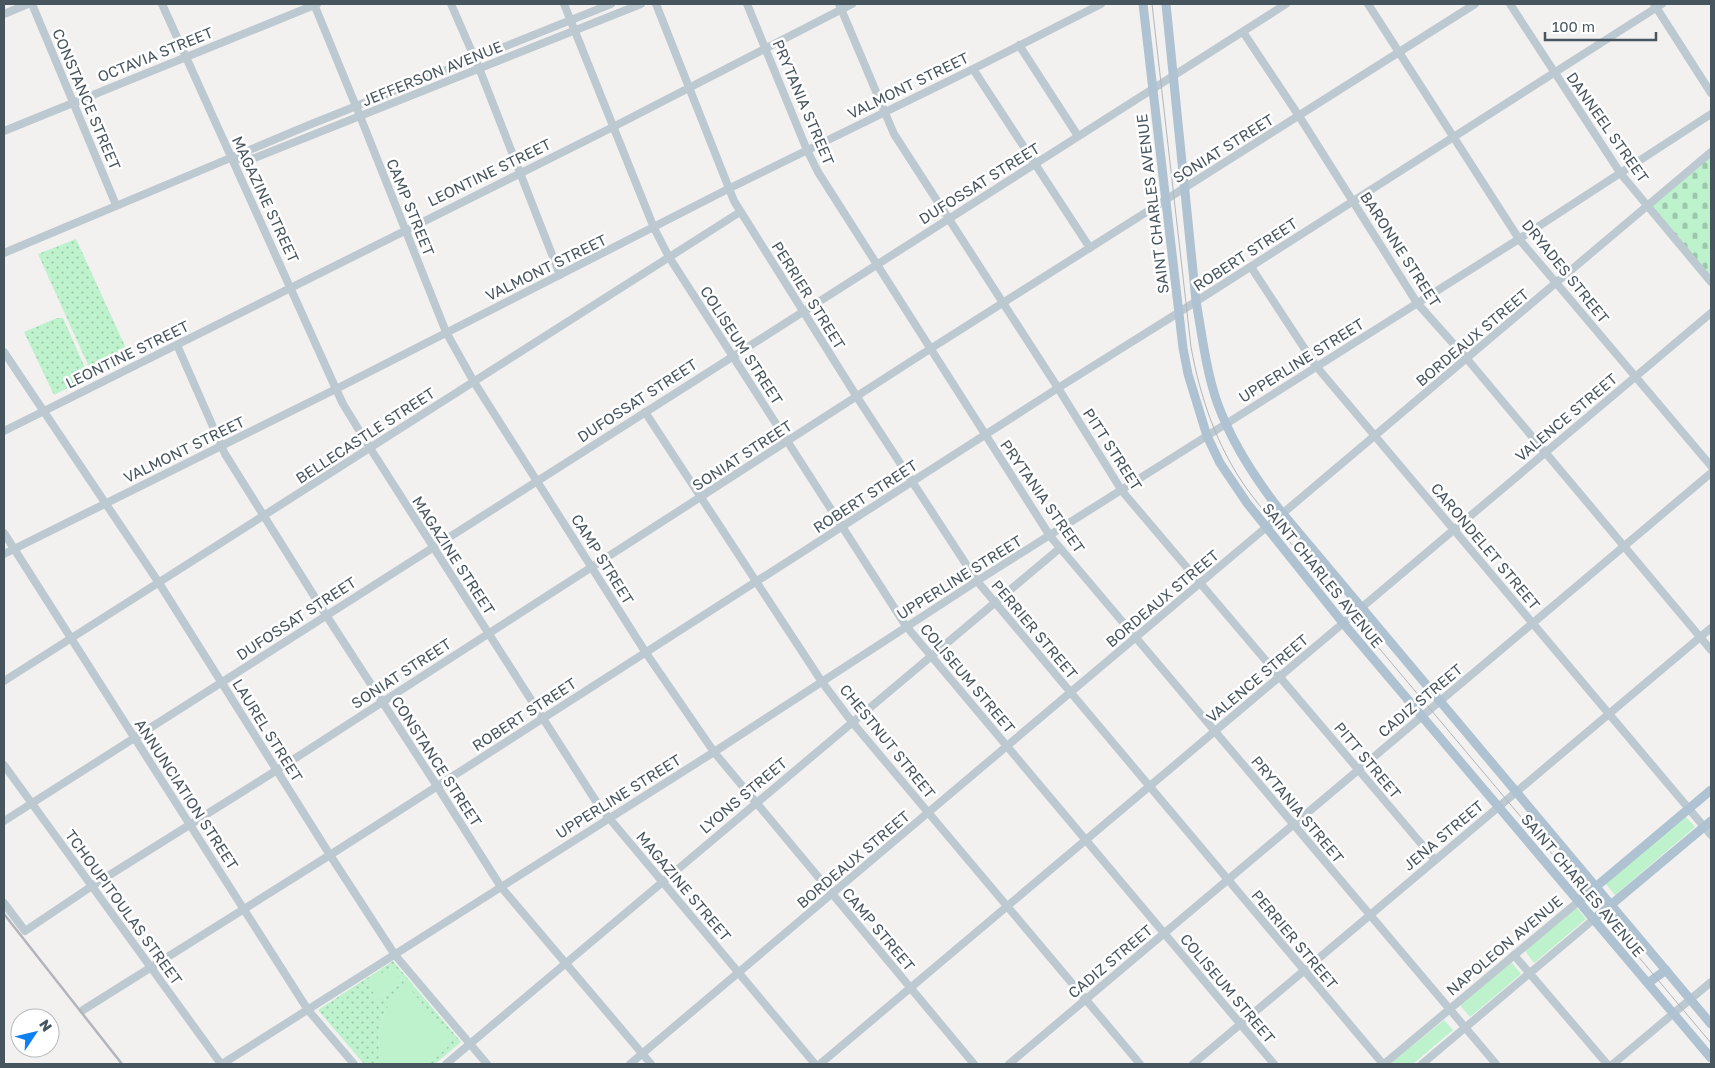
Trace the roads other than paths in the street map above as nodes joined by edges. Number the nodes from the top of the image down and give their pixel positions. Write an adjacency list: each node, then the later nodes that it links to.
1 (28, 4): 21 (street)
2 (32, 4): 37 (street, CONSTANCE STREET)
3 (162, 4): 28 (street, MAGAZINE STREET)
4 (315, 4): 28 (street, OCTAVIA STREET); 38 (street, CAMP STREET)
5 (451, 4): 29 (street)
6 (564, 4): 22 (street, COLISEUM STREET)
7 (611, 4): 22 (street, JEFFERSON AVENUE)
8 (641, 4): 23 (street, JEFFERSON AVENUE)
9 (656, 4): 34 (street, PERRIER STREET)
10 (747, 4): 26 (street, PRYTANIA STREET)
11 (852, 4): 20 (street, LEONTINE STREET)
12 (1100, 4): 25 (street, VALMONT STREET)
13 (1143, 4): 35 (main road, SAINT CHARLES AVENUE)
14 (1166, 4): 33 (main road, SAINT CHARLES AVENUE)
15 (1286, 4): 24 (street, DUFOSSAT STREET)
16 (1368, 4): 27 (street, DRYADES STREET)
17 (1476, 4): 27 (street, SONIAT STREET)
18 (1510, 4): 32 (street, DANNEEL STREET)
19 (1657, 5): 32 (street, ROBERT STREET); 36 (street)
20 (840, 7): 26 (street, LEONTINE STREET); 39 (street, PITT STREET)
21 (4, 14)
22 (570, 20): 23 (street, COLISEUM STREET); 29 (street, JEFFERSON AVENUE)
23 (575, 30): 30 (street, JEFFERSON AVENUE); 43 (street, COLISEUM STREET)
24 (1243, 32): 33 (street, DUFOSSAT STREET); 42 (street, BARONNE STREET)
25 (1019, 45): 31 (street, VALMONT STREET); 45 (street)
26 (765, 48): 34 (street, LEONTINE STREET); 47 (street, PRYTANIA STREET)
27 (1400, 52): 42 (street, SONIAT STREET); 46 (street, DRYADES STREET)
28 (186, 56): 37 (street, OCTAVIA STREET); 49 (street, MAGAZINE STREET)
29 (475, 57): 30 (street); 38 (street, JEFFERSON AVENUE)
30 (479, 68): 41 (street, JEFFERSON AVENUE); 51 (street)
31 (973, 69): 39 (street, VALMONT STREET); 50 (street)
32 (1554, 73): 46 (street, ROBERT STREET); 52 (street, DANNEEL STREET)
33 (1173, 76): 35 (street, DUFOSSAT STREET); 53 (main road, SAINT CHARLES AVENUE)
34 (689, 87): 43 (street, LEONTINE STREET); 54 (street, PERRIER STREET)
35 (1152, 89): 45 (street, DUFOSSAT STREET); 55 (main road, SAINT CHARLES AVENUE)
36 (1711, 93)
37 (73, 103): 44 (street, OCTAVIA STREET); 57 (street, CONSTANCE STREET)
38 (356, 106): 41 (street, CAMP STREET); 49 (street, JEFFERSON AVENUE)
39 (884, 112): 47 (street, VALMONT STREET); 60 (street, PITT STREET)
40 (1711, 114): 52 (street, UPPERLINE STREET)
41 (360, 116): 49 (street, JEFFERSON AVENUE); 62 (street, CAMP STREET)
42 (1299, 116): 53 (street, SONIAT STREET); 56 (street, BARONNE STREET)
43 (613, 127): 51 (street, LEONTINE STREET); 61 (street, COLISEUM STREET)
44 (4, 131)
45 (1078, 136): 50 (street, DUFOSSAT STREET)
46 (1454, 136): 56 (street, ROBERT STREET); 63 (street, DRYADES STREET)
47 (806, 150): 54 (street, VALMONT STREET); 67 (street, PRYTANIA STREET)
48 (1711, 152): 58 (street, BORDEAUX STREET)
49 (232, 158): 57 (street, JEFFERSON AVENUE); 72 (street, MAGAZINE STREET)
50 (1034, 164): 60 (street, DUFOSSAT STREET); 64 (street)
51 (521, 172): 62 (street, LEONTINE STREET); 69 (street)
52 (1620, 174): 58 (street, DANNEEL STREET); 63 (street, UPPERLINE STREET)
53 (1184, 188): 55 (street, SONIAT STREET); 73 (main road, SAINT CHARLES AVENUE)
54 (728, 189): 59 (street, PERRIER STREET); 61 (street, VALMONT STREET)
55 (1166, 200): 64 (street, SONIAT STREET); 77 (main road, SAINT CHARLES AVENUE)
56 (1354, 201): 68 (street, ROBERT STREET); 75 (street, BARONNE STREET)
57 (116, 205): 65 (street, JEFFERSON AVENUE)
58 (1648, 207): 70 (street, DANNEEL STREET); 71 (street, BORDEAUX STREET)
59 (740, 212): 66 (street, BELLECASTLE STREET); 76 (street, PERRIER STREET)
60 (948, 219): 67 (street, DUFOSSAT STREET); 74 (street, PITT STREET)
61 (654, 228): 66 (street, COLISEUM STREET); 69 (street, VALMONT STREET)
62 (405, 230): 72 (street, LEONTINE STREET); 79 (street, CAMP STREET)
63 (1519, 238): 71 (street, DRYADES STREET); 75 (street, UPPERLINE STREET)
64 (1090, 248): 74 (street, SONIAT STREET)
65 (4, 253)
66 (669, 257): 83 (street, COLISEUM STREET); 87 (street, BELLECASTLE STREET)
67 (876, 264): 76 (street, DUFOSSAT STREET); 81 (street, PRYTANIA STREET)
68 (1251, 267): 73 (street, ROBERT STREET); 85 (street, CARONDELET STREET)
69 (560, 275): 79 (street, VALMONT STREET)
70 (1711, 282)
71 (1558, 283): 84 (street, BORDEAUX STREET); 86 (street, DRYADES STREET)
72 (291, 287): 80 (street, LEONTINE STREET); 89 (street, MAGAZINE STREET)
73 (1196, 301): 77 (street, ROBERT STREET); 93 (main road, SAINT CHARLES AVENUE)
74 (1003, 303): 81 (street, SONIAT STREET); 88 (street, PITT STREET)
75 (1417, 303): 84 (street, BARONNE STREET); 85 (street, UPPERLINE STREET)
76 (803, 311): 83 (street, DUFOSSAT STREET); 90 (street, PERRIER STREET)
77 (1178, 313): 88 (street, ROBERT STREET); 96 (main road, SAINT CHARLES AVENUE)
78 (1711, 313): 86 (street, VALENCE STREET)
79 (446, 332): 87 (street, CAMP STREET); 89 (street, VALMONT STREET)
80 (177, 345): 91 (street, LEONTINE STREET); 99 (street, CONSTANCE STREET)
81 (930, 349): 90 (street, SONIAT STREET); 95 (street, PRYTANIA STREET)
82 (4, 352): 91 (street, LAUREL STREET)
83 (732, 356): 92 (street, DUFOSSAT STREET); 98 (street, COLISEUM STREET)
84 (1467, 359): 97 (street, BORDEAUX STREET); 101 (street, BARONNE STREET)
85 (1316, 366): 93 (street, UPPERLINE STREET); 97 (street, CARONDELET STREET)
86 (1636, 376): 101 (street, VALENCE STREET); 102 (street, DRYADES STREET)
87 (474, 382): 100 (street, BELLECASTLE STREET); 104 (street, CAMP STREET)
88 (1058, 388): 95 (street, ROBERT STREET); 106 (street, PITT STREET)
89 (336, 389): 99 (street, VALMONT STREET); 100 (street, MAGAZINE STREET)
90 (857, 397): 98 (street, SONIAT STREET); 105 (street, PERRIER STREET)
91 (44, 410): 94 (street, LEONTINE STREET); 108 (street, LAUREL STREET)
92 (645, 412): 104 (street, DUFOSSAT STREET); 107 (street, CHESTNUT STREET)
93 (1226, 424): 96 (street, UPPERLINE STREET); 109 (main road, SAINT CHARLES AVENUE)
94 (4, 431)
95 (985, 435): 105 (street, ROBERT STREET); 115 (street, PRYTANIA STREET)
96 (1207, 436): 106 (street, UPPERLINE STREET); 112 (main road, SAINT CHARLES AVENUE)
97 (1376, 436): 109 (street, BORDEAUX STREET); 113 (street, CARONDELET STREET)
98 (788, 442): 107 (street, SONIAT STREET); 111 (street, COLISEUM STREET)
99 (221, 446): 108 (street, VALMONT STREET); 110 (street, CONSTANCE STREET)
100 (370, 448): 110 (street, BELLECASTLE STREET); 117 (street, MAGAZINE STREET)
101 (1546, 453): 113 (street, VALENCE STREET); 116 (street, BARONNE STREET)
102 (1711, 466)
103 (1711, 473): 116 (street, CADIZ STREET)
104 (537, 481): 117 (street, DUFOSSAT STREET); 121 (street, CAMP STREET)
105 (912, 482): 111 (street, ROBERT STREET); 122 (street, PERRIER STREET)
106 (1122, 491): 115 (street, UPPERLINE STREET); 125 (street, PITT STREET)
107 (701, 497): 121 (street, SONIAT STREET); 123 (street, CHESTNUT STREET)
108 (106, 503): 119 (street, VALMONT STREET); 124 (street, LAUREL STREET)
109 (1283, 514): 112 (street, BORDEAUX STREET); 127 (main road, SAINT CHARLES AVENUE)
110 (263, 516): 124 (street, BELLECASTLE STREET); 128 (street, CONSTANCE STREET)
111 (842, 527): 123 (street, ROBERT STREET); 131 (street, COLISEUM STREET)
112 (1266, 528): 125 (street, BORDEAUX STREET); 129 (main road, SAINT CHARLES AVENUE)
113 (1454, 530): 127 (street, VALENCE STREET); 130 (street, CARONDELET STREET)
114 (4, 533): 119 (street, ANNUNCIATION STREET)
115 (1050, 536): 118 (street, PRYTANIA STREET); 122 (street, UPPERLINE STREET)
116 (1624, 546): 130 (street, CADIZ STREET); 134 (street, BARONNE STREET)
117 (433, 547): 128 (street, DUFOSSAT STREET); 133 (street, MAGAZINE STREET)
118 (1060, 548): 126 (street, LYONS STREET); 136 (street, PRYTANIA STREET)
119 (15, 549): 120 (street, VALMONT STREET); 135 (street, ANNUNCIATION STREET)
120 (4, 554)
121 (593, 567): 133 (street, SONIAT STREET); 138 (street, CAMP STREET)
122 (976, 581): 126 (street, PERRIER STREET); 131 (street, UPPERLINE STREET)
123 (756, 582): 138 (street, ROBERT STREET); 143 (street, CHESTNUT STREET)
124 (159, 583): 135 (street, BELLECASTLE STREET); 142 (street, LAUREL STREET)
125 (1202, 583): 136 (street, BORDEAUX STREET); 140 (street, PITT STREET)
126 (995, 603): 139 (street, LYONS STREET); 144 (street, PERRIER STREET)
127 (1362, 608): 129 (street, VALENCE STREET); 145 (main road, SAINT CHARLES AVENUE)
128 (326, 616): 142 (street, DUFOSSAT STREET); 146 (street, CONSTANCE STREET)
129 (1343, 623): 140 (street, VALENCE STREET); 148 (main road, SAINT CHARLES AVENUE)
130 (1533, 623): 145 (street, CADIZ STREET); 147 (street, CARONDELET STREET)
131 (906, 626): 139 (street, COLISEUM STREET); 143 (street, UPPERLINE STREET)
132 (1711, 628): 134 (street, JENA STREET)
133 (489, 634): 146 (street, SONIAT STREET); 149 (street, MAGAZINE STREET)
134 (1700, 637): 137 (street, BARONNE STREET); 147 (street, JENA STREET)
135 (71, 638): 141 (street, BELLECASTLE STREET); 152 (street, ANNUNCIATION STREET)
136 (1137, 638): 144 (street, BORDEAUX STREET); 151 (street, PRYTANIA STREET)
137 (1711, 650)
138 (646, 653): 149 (street, ROBERT STREET); 154 (street, CAMP STREET)
139 (931, 656): 150 (street, LYONS STREET); 153 (street, COLISEUM STREET)
140 (1280, 676): 151 (street, VALENCE STREET); 157 (street, PITT STREET)
141 (4, 681)
142 (221, 682): 152 (street, DUFOSSAT STREET); 156 (street, LAUREL STREET)
143 (822, 682): 150 (street, CHESTNUT STREET); 154 (street, UPPERLINE STREET)
144 (1071, 694): 153 (street, BORDEAUX STREET); 159 (street, PERRIER STREET)
145 (1440, 701): 148 (street, CADIZ STREET); 161 (main road, SAINT CHARLES AVENUE)
146 (383, 702): 156 (street, SONIAT STREET); 158 (street, CONSTANCE STREET)
147 (1609, 714): 161 (street, JENA STREET); 165 (street, CARONDELET STREET)
148 (1422, 716): 157 (street, CADIZ STREET); 164 (main road, SAINT CHARLES AVENUE)
149 (543, 718): 158 (street, ROBERT STREET); 167 (street, MAGAZINE STREET)
150 (852, 722): 162 (street, LYONS STREET); 166 (street, CHESTNUT STREET)
151 (1215, 731): 159 (street, VALENCE STREET); 170 (street, PRYTANIA STREET)
152 (135, 738): 163 (street, DUFOSSAT STREET); 169 (street, ANNUNCIATION STREET)
153 (1008, 747): 166 (street, BORDEAUX STREET); 173 (street, COLISEUM STREET)
154 (714, 752): 162 (street, CAMP STREET); 167 (street, UPPERLINE STREET)
155 (4, 765): 163 (street, TCHOUPITOULAS STREET)
156 (276, 770): 169 (street, SONIAT STREET); 174 (street, LAUREL STREET)
157 (1359, 770): 170 (street, CADIZ STREET); 175 (street, PITT STREET)
158 (437, 786): 174 (street, ROBERT STREET); 180 (street, CONSTANCE STREET)
159 (1149, 787): 173 (street, VALENCE STREET); 176 (street, PERRIER STREET)
160 (1711, 790): 165 (main road, NAPOLEON AVENUE)
161 (1516, 792): 164 (street, JENA STREET); 179 (main road, SAINT CHARLES AVENUE)
162 (755, 803): 177 (street, LYONS STREET); 181 (street, CAMP STREET)
163 (31, 804): 168 (street, DUFOSSAT STREET); 178 (street, TCHOUPITOULAS STREET)
164 (1499, 806): 175 (street, JENA STREET); 182 (main road, SAINT CHARLES AVENUE)
165 (1689, 808): 171 (street, CARONDELET STREET); 179 (main road, NAPOLEON AVENUE)
166 (929, 813): 181 (street, BORDEAUX STREET); 185 (street, CHESTNUT STREET)
167 (608, 818): 177 (street, MAGAZINE STREET); 180 (street, UPPERLINE STREET)
168 (4, 821)
169 (190, 824): 178 (street, SONIAT STREET); 186 (street, ANNUNCIATION STREET)
170 (1294, 824): 176 (street, CADIZ STREET); 187 (street, PRYTANIA STREET)
171 (1708, 824): 172 (street, CARONDELET STREET); 184 (main road)
172 (1711, 835)
173 (1086, 840): 185 (street, VALENCE STREET); 189 (street, COLISEUM STREET)
174 (330, 855): 186 (street, ROBERT STREET); 190 (street, LAUREL STREET)
175 (1435, 860): 187 (street, JENA STREET)
176 (1228, 880): 189 (street, CADIZ STREET); 195 (street, PERRIER STREET)
177 (662, 882): 192 (street, LYONS STREET); 196 (street, MAGAZINE STREET)
178 (92, 886): 183 (street, SONIAT STREET); 193 (street, TCHOUPITOULAS STREET)
179 (1596, 887): 182 (main road, NAPOLEON AVENUE); 184 (main road, SAINT CHARLES AVENUE)
180 (501, 888): 190 (street, UPPERLINE STREET); 192 (street, CONSTANCE STREET)
181 (832, 895): 196 (street, BORDEAUX STREET); 200 (street, CAMP STREET)
182 (1579, 901): 188 (main road, SAINT CHARLES AVENUE); 191 (street, NAPOLEON AVENUE)
183 (4, 903)
184 (1611, 905): 188 (main road); 194 (main road, SAINT CHARLES AVENUE)
185 (1007, 906): 200 (street, VALENCE STREET); 202 (street, CHESTNUT STREET)
186 (244, 908): 193 (street, ROBERT STREET); 204 (street, ANNUNCIATION STREET)
187 (1370, 915): 195 (street, JENA STREET); 205 (street, PRYTANIA STREET)
188 (1594, 919): 197 (street); 199 (main road, SAINT CHARLES AVENUE)
189 (1164, 934): 202 (street, CADIZ STREET); 207 (street, COLISEUM STREET)
190 (395, 955): 204 (street, UPPERLINE STREET); 210 (street, LAUREL STREET)
191 (1514, 955): 197 (street); 205 (street, NAPOLEON AVENUE)
192 (566, 963): 210 (street, LYONS STREET); 211 (street, CONSTANCE STREET)
193 (152, 968): 203 (street, ROBERT STREET); 213 (street, TCHOUPITOULAS STREET)
194 (1666, 970): 199 (main road); 201 (main road, SAINT CHARLES AVENUE)
195 (1304, 971): 207 (street, JENA STREET); 226 (street, PERRIER STREET)
196 (739, 973): 211 (street, BORDEAUX STREET); 219 (street, MAGAZINE STREET)
197 (1530, 973): 209 (street); 229 (street)
198 (1711, 982): 201 (street)
199 (1648, 983): 206 (main road, SAINT CHARLES AVENUE)
200 (910, 988): 220 (street, VALENCE STREET); 221 (street, CAMP STREET)
201 (1690, 999): 206 (street); 208 (main road, SAINT CHARLES AVENUE)
202 (1086, 1000): 222 (street, CADIZ STREET); 223 (street, CHESTNUT STREET)
203 (83, 1010)
204 (308, 1010): 213 (street, UPPERLINE STREET); 214 (street, ANNUNCIATION STREET)
205 (1449, 1010): 209 (street, PRYTANIA STREET); 226 (street, NAPOLEON AVENUE)
206 (1674, 1013): 212 (main road, SAINT CHARLES AVENUE); 230 (street)
207 (1241, 1024): 224 (street, JENA STREET); 225 (street, COLISEUM STREET)
208 (1711, 1024)
209 (1465, 1028): 227 (street); 228 (street, PRYTANIA STREET)
210 (470, 1044): 215 (street, LYONS STREET); 216 (street, LAUREL STREET)
211 (642, 1054): 217 (street, BORDEAUX STREET); 218 (street, CONSTANCE STREET)
212 (1711, 1058)
213 (221, 1064)
214 (354, 1064)
215 (446, 1064)
216 (487, 1064)
217 (630, 1064)
218 (651, 1064)
219 (815, 1064)
220 (820, 1064)
221 (974, 1064)
222 (1009, 1064)
223 (1140, 1064)
224 (1193, 1064)
225 (1274, 1064)
226 (1383, 1064)
227 (1422, 1064)
228 (1496, 1064)
229 (1607, 1064)
230 (1613, 1064)

